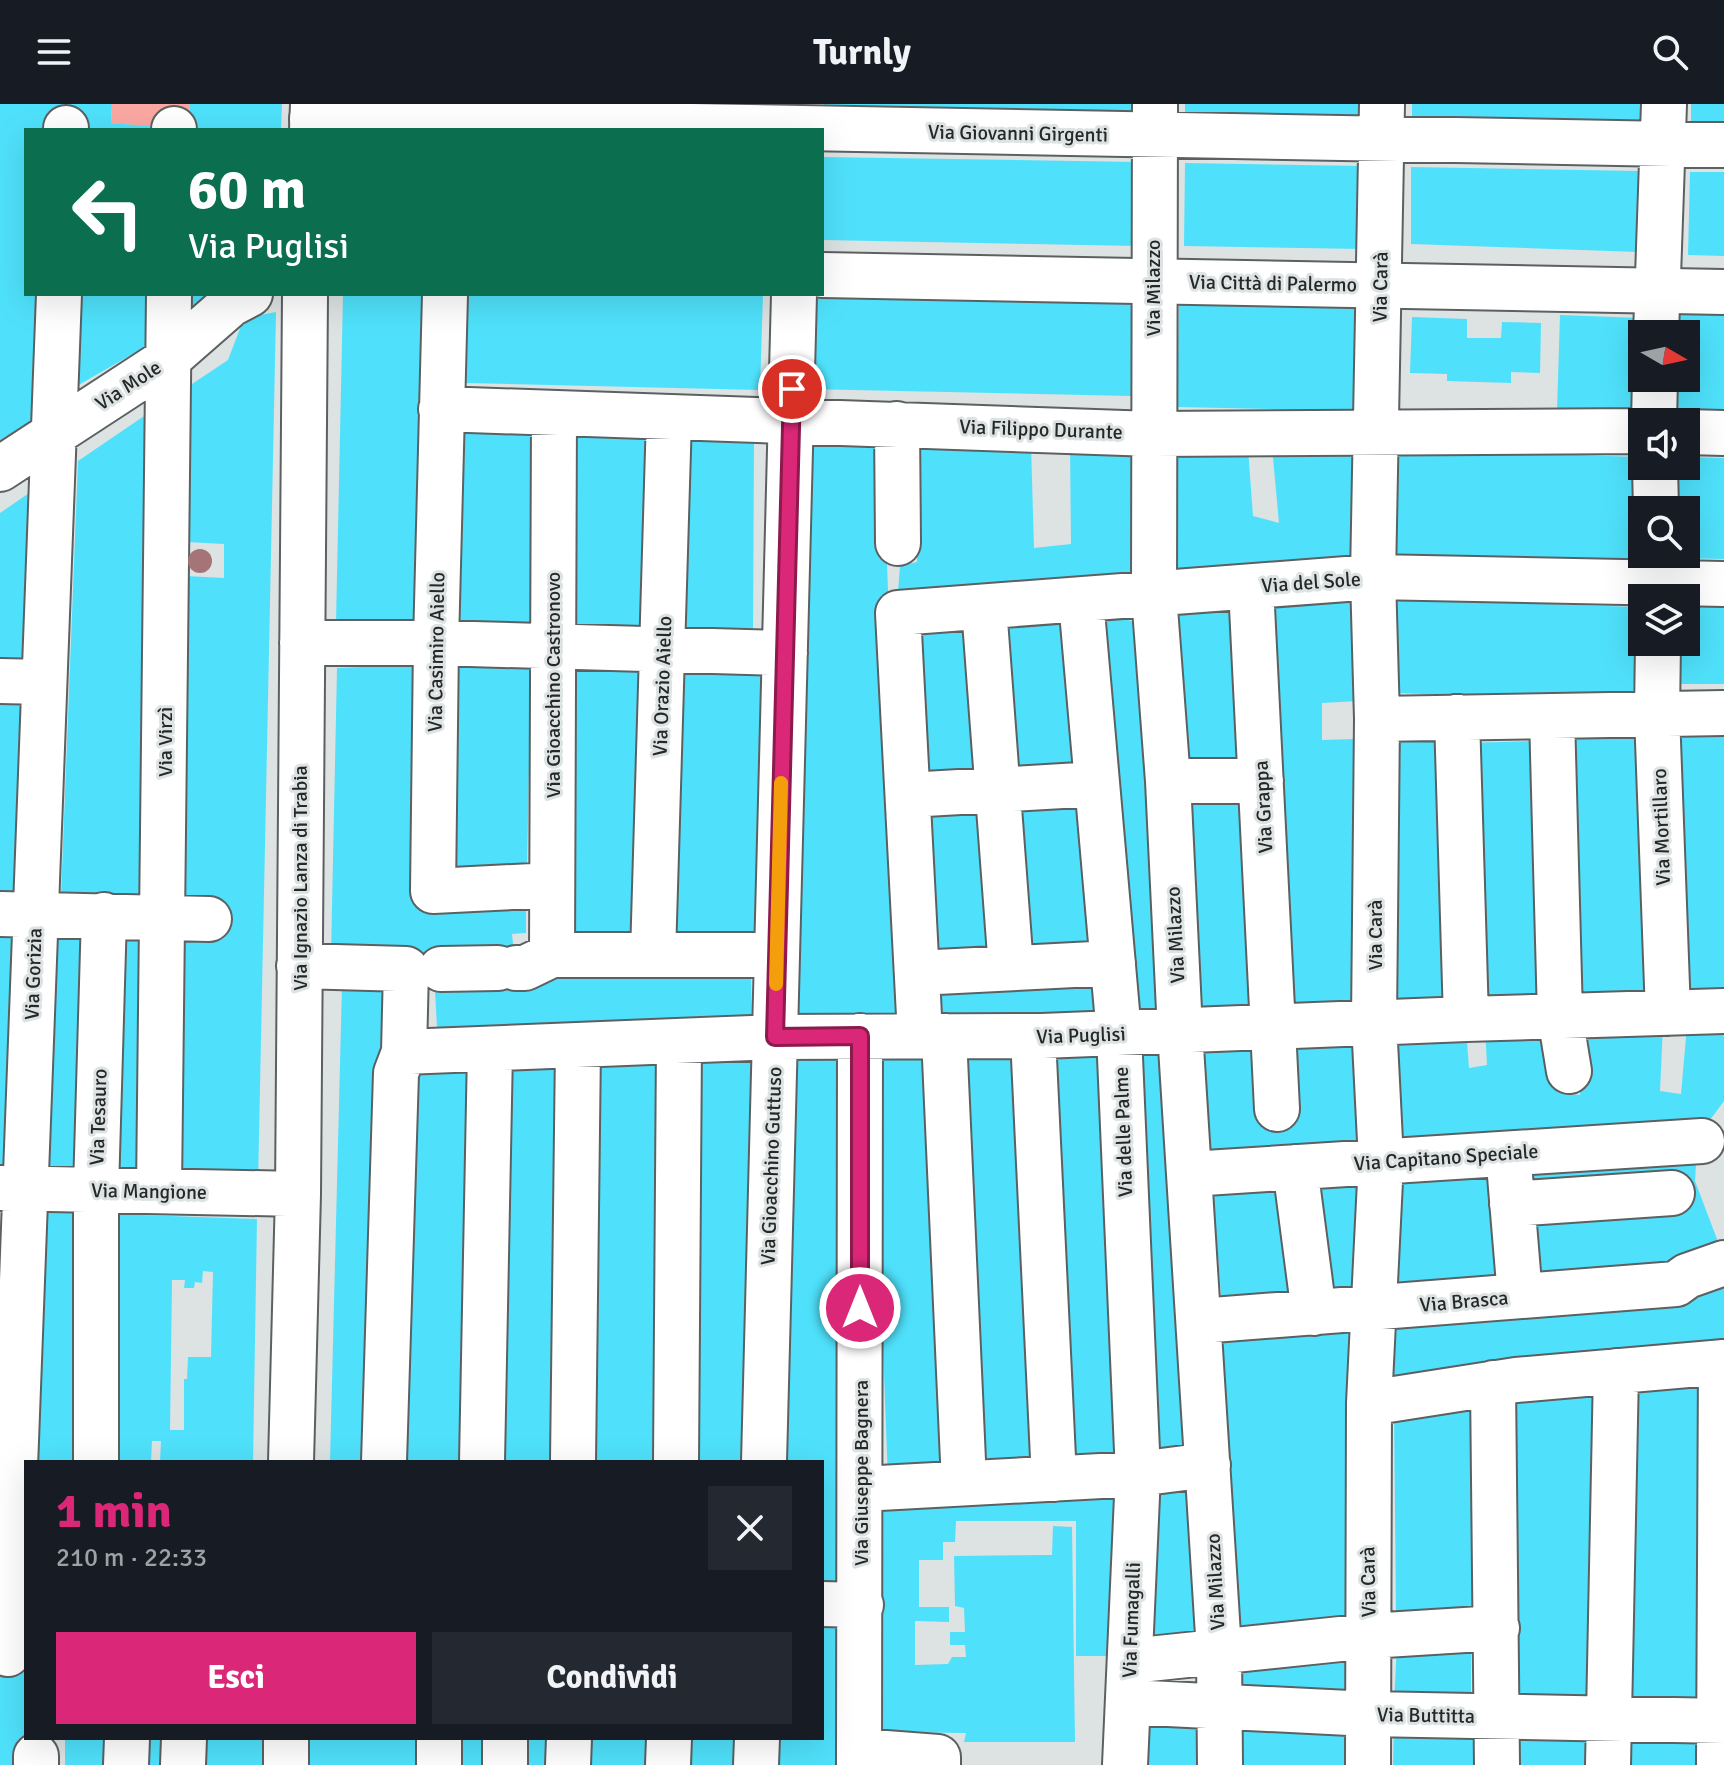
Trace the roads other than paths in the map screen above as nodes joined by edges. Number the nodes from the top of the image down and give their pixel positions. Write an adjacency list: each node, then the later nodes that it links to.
1 (799, 104): 7 (street)
2 (312, 118): 6 (street, Via Giovanni Girgenti)
3 (1155, 120): 4 (street, Via Giovanni Girgenti); 8 (street, Via Giovanni Girgenti); 11 (street, Via Milazzo)
4 (1382, 122): 5 (street, Via Giovanni Girgenti); 12 (street, Via Carà)
5 (1664, 124): 9 (street, Via Giovanni Girgenti); 13 (street)
6 (717, 128)
7 (798, 128)
8 (824, 129)
9 (1724, 145)
10 (824, 275): 11 (street, Via Città di Palermo)
11 (1153, 281): 12 (street, Via Città di Palermo); 33 (street, Via Milazzo)
12 (1381, 285): 13 (street, Via Città di Palermo); 29 (street, Via Carà)
13 (1657, 290): 14 (street, Via Città di Palermo); 21 (street)
14 (1724, 292)
15 (59, 296): 31 (street, Via Gorizia)
16 (169, 296): 22 (street, Via Virzì)
17 (246, 296): 22 (street, Via Mole)
18 (305, 296): 43 (street, Via Ignazio Lanza di Trabia)
19 (445, 296): 23 (street, Via Casimiro Aiello)
20 (794, 296): 26 (street, Via Gioacchino Guttuso)
21 (1656, 320)
22 (167, 360): 31 (street, Via Mole); 64 (street, Via Virzì)
23 (441, 409): 24 (street, Via Filippo Durante); 44 (street, Via Casimiro Aiello)
24 (554, 415): 25 (street, Via Filippo Durante); 45 (street, Via Gioacchino Castronovo)
25 (669, 417): 26 (street, Via Filippo Durante); 46 (street, Via Orazio Aiello)
26 (791, 421): 27 (street, Via Filippo Durante); 47 (street, Via Gioacchino Guttuso)
27 (897, 424): 33 (street, Via Filippo Durante); 35 (street)
28 (1628, 431): 29 (street, Via Filippo Durante)
29 (1376, 432): 33 (street, Via Filippo Durante); 36 (street, Via Carà)
30 (1700, 432): 32 (street)
31 (53, 433): 34 (street, Via Mole); 50 (street, Via Gorizia)
32 (1724, 433)
33 (1153, 434): 40 (street, Via Milazzo)
34 (0, 469)
35 (898, 543)
36 (1373, 577): 37 (street, Via del Sole); 39 (street, Via del Sole); 55 (street, Via Carà)
37 (1658, 579): 38 (street, Via del Sole)
38 (1724, 584)
39 (1251, 587): 40 (street, Via del Sole); 57 (street, Via Grappa)
40 (1154, 595): 41 (street, Via del Sole); 56 (street, Via Milazzo)
41 (1081, 600): 42 (street, Via del Sole); 58 (street, Via delle Palme)
42 (984, 607): 59 (street); 60 (street, Via del Sole)
43 (302, 643): 44 (street); 70 (street, Via Ignazio Lanza di Trabia)
44 (436, 643): 45 (street); 61 (street, Via Casimiro Aiello)
45 (553, 646): 46 (street); 61 (street, Via Gioacchino Castronovo)
46 (663, 650): 47 (street); 66 (street, Via Orazio Aiello)
47 (785, 653): 67 (street, Via Gioacchino Guttuso)
48 (1658, 656): 52 (street, Via Mortillaro)
49 (0, 681): 50 (street)
50 (44, 682): 62 (street, Via Gorizia)
51 (1724, 713): 52 (street)
52 (1657, 714): 53 (street); 75 (street, Via Mortillaro)
53 (1552, 716): 54 (street); 76 (street)
54 (1457, 717): 55 (street); 77 (street)
55 (1377, 719): 78 (street, Via Carà)
56 (1168, 781): 57 (street); 80 (street, Via Milazzo)
57 (1261, 781): 79 (street, Via Grappa)
58 (1097, 784): 59 (street); 68 (street, Via delle Palme)
59 (998, 789): 60 (street); 71 (street)
60 (908, 795): 73 (street)
61 (552, 885): 69 (street, Via Gioacchino Castronovo)
62 (18, 914): 63 (street); 97 (street, Via Gorizia)
63 (104, 915): 64 (street); 98 (street, Via Tesauro)
64 (164, 917): 65 (street); 99 (street, Via Virzì)
65 (209, 919)
66 (653, 955): 67 (street); 69 (street)
67 (777, 955): 84 (street, Via Gioacchino Guttuso)
68 (1113, 963): 71 (street); 81 (street, Via delle Palme)
69 (522, 964): 72 (street)
70 (299, 966): 72 (street); 101 (street, Via Ignazio Lanza di Trabia)
71 (1011, 968): 73 (street)
72 (427, 969): 89 (street)
73 (917, 973): 83 (street)
74 (1724, 1011): 75 (street, Via Puglisi)
75 (1668, 1013): 76 (street, Via Puglisi)
76 (1560, 1016): 77 (street, Via Puglisi); 90 (street)
77 (1466, 1019): 78 (street, Via Puglisi)
78 (1374, 1022): 79 (street, Via Puglisi); 94 (street, Via Carà)
79 (1274, 1027): 80 (street, Via Puglisi); 91 (street, Via Grappa)
80 (1180, 1031): 81 (street, Via Puglisi); 96 (street, Via Milazzo)
81 (1119, 1034): 85 (street, Via Puglisi); 120 (street, Via delle Palme)
82 (860, 1036): 83 (street, Via Puglisi); 84 (street, Via Puglisi); 124 (street, Via Giuseppe Bagnera)
83 (932, 1036): 85 (street, Via Puglisi); 122 (street)
84 (775, 1037): 86 (street, Via Puglisi); 118 (street, Via Gioacchino Guttuso)
85 (1033, 1037): 121 (street)
86 (679, 1042): 87 (street, Via Puglisi); 117 (street)
87 (578, 1046): 88 (street, Via Puglisi); 116 (street)
88 (490, 1050): 89 (street, Via Puglisi); 115 (street)
89 (421, 1052): 114 (street)
90 (1569, 1071)
91 (1277, 1109)
92 (1702, 1141): 93 (street, Via Capitano Speciale)
93 (1508, 1154): 94 (street, Via Capitano Speciale); 102 (street)
94 (1381, 1161): 95 (street, Via Capitano Speciale); 105 (street, Via Carà)
95 (1295, 1167): 96 (street, Via Capitano Speciale); 106 (street)
96 (1190, 1174): 107 (street, Via Milazzo)
97 (12, 1188): 98 (street, Via Mangione); 123 (street, Via Gorizia)
98 (96, 1190): 99 (street, Via Mangione); 112 (street, Via Tesauro)
99 (159, 1190): 101 (street, Via Mangione)
100 (1672, 1193): 102 (street)
101 (298, 1194): 113 (street, Via Ignazio Lanza di Trabia)
102 (1512, 1204): 104 (street)
103 (1724, 1263): 104 (street, Via Brasca)
104 (1520, 1296): 105 (street, Via Brasca)
105 (1375, 1309): 106 (street, Via Brasca); 111 (street, Via Carà)
106 (1314, 1313): 107 (street, Via Brasca)
107 (1200, 1321): 119 (street, Via Milazzo)
108 (1722, 1362): 109 (street); 135 (street)
109 (1616, 1371): 110 (street); 134 (street)
110 (1493, 1383): 111 (street); 126 (street)
111 (1369, 1403): 127 (street, Via Carà)
112 (96, 1460)
113 (291, 1460)
114 (384, 1460)
115 (482, 1460)
116 (573, 1460)
117 (676, 1460)
118 (764, 1460)
119 (1208, 1465): 120 (street); 128 (street, Via Milazzo)
120 (1138, 1474): 121 (street); 130 (street, Via Fumagalli)
121 (1054, 1479): 122 (street)
122 (964, 1483): 124 (street)
123 (13, 1485): 129 (street, Via Gorizia)
124 (861, 1489): 125 (street, Via Giuseppe Bagnera)
125 (842, 1605): 144 (street, Via Giuseppe Bagnera)
126 (1497, 1628): 127 (street); 133 (street)
127 (1369, 1636): 128 (street); 132 (street, Via Carà)
128 (1219, 1651): 130 (street); 131 (street, Via Milazzo)
129 (11, 1654)
130 (1129, 1682): 131 (street, Via Buttitta); 154 (street, Via Fumagalli)
131 (1221, 1707): 132 (street, Via Buttitta); 155 (street, Via Milazzo)
132 (1369, 1714): 133 (street, Via Buttitta); 156 (street, Via Carà)
133 (1498, 1717): 134 (street, Via Buttitta); 157 (street)
134 (1610, 1719): 135 (street, Via Buttitta); 158 (street)
135 (1722, 1721): 159 (street)
136 (127, 1740): 145 (street)
137 (184, 1740): 146 (street)
138 (286, 1740): 147 (street)
139 (439, 1740): 148 (street)
140 (505, 1740): 149 (street)
141 (569, 1740): 150 (street)
142 (669, 1740): 151 (street)
143 (757, 1740): 152 (street)
144 (859, 1758): 153 (street)
145 (126, 1765)
146 (183, 1765)
147 (286, 1765)
148 (439, 1765)
149 (505, 1765)
150 (568, 1765)
151 (668, 1765)
152 (756, 1765)
153 (938, 1765)
154 (1125, 1765)
155 (1220, 1765)
156 (1368, 1765)
157 (1497, 1765)
158 (1608, 1765)
159 (1719, 1765)

